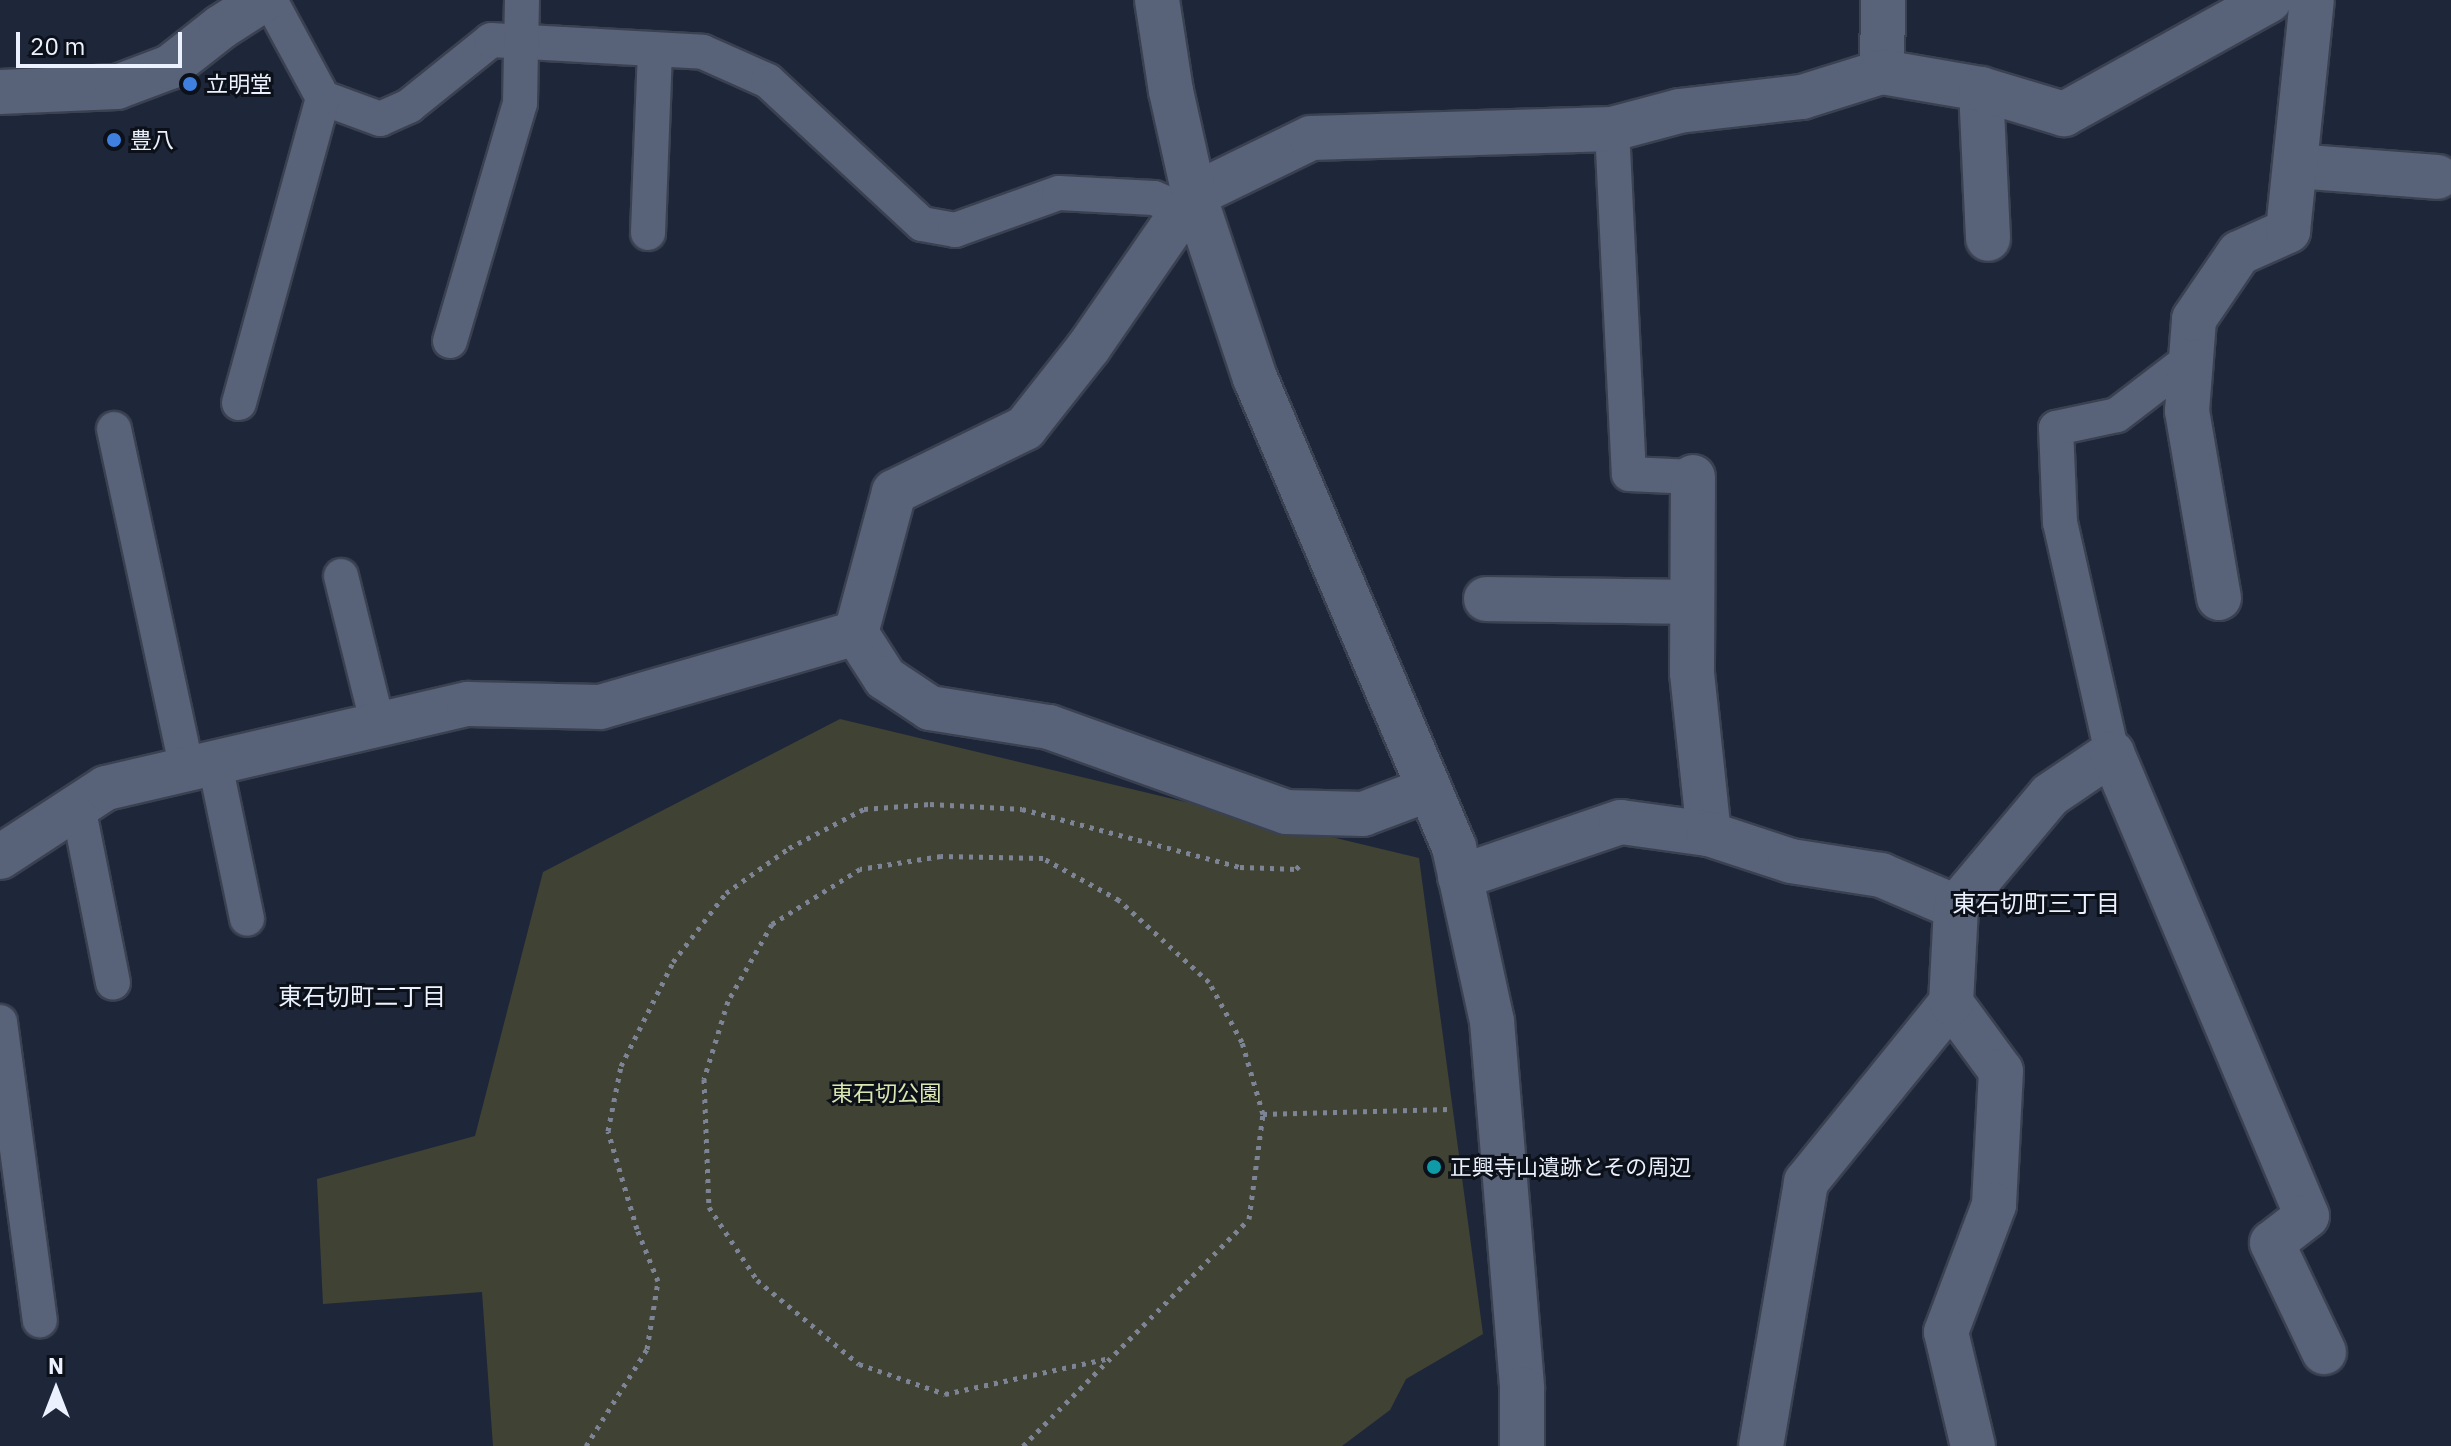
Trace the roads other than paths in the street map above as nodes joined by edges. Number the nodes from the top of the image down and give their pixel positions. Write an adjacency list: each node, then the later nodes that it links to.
1 (263, 0): 12 (street)
2 (270, 0): 13 (lane)
3 (522, 0): 8 (lane)
4 (1157, 0): 17 (street)
5 (1883, 0): 10 (street)
6 (2270, 0): 11 (street)
7 (2312, 0): 15 (street)
8 (521, 41): 9 (lane); 13 (lane); 20 (lane)
9 (655, 51): 17 (lane); 18 (lane)
10 (1882, 72): 11 (street); 14 (street)
11 (1981, 89): 19 (street)
12 (0, 92)
13 (323, 98): 22 (lane)
14 (1612, 129): 17 (street); 24 (lane)
15 (2296, 166): 16 (street); 21 (street)
16 (2438, 177)
17 (1189, 203): 29 (street); 33 (street)
18 (648, 233)
19 (1988, 239)
20 (450, 341)
21 (2190, 359): 26 (street); 31 (lane)
22 (239, 403)
23 (114, 429): 32 (lane)
24 (1693, 477): 28 (street)
25 (341, 576): 30 (lane)
26 (2219, 598)
27 (1486, 599): 28 (street)
28 (1692, 602): 35 (street)
29 (856, 633): 30 (street); 33 (street)
30 (378, 725): 32 (street)
31 (2112, 753): 38 (street); 44 (street)
32 (201, 767): 34 (street); 39 (lane)
33 (1429, 789): 37 (street)
34 (78, 806): 36 (street); 40 (lane)
35 (1709, 834): 37 (street); 38 (street)
36 (0, 857)
37 (1460, 877): 45 (street)
38 (1956, 907): 41 (street)
39 (247, 919)
40 (113, 983)
41 (1951, 1003): 46 (street); 47 (street)
42 (0, 1022): 43 (lane)
43 (40, 1320)
44 (2324, 1352)
45 (1522, 1446)
46 (1761, 1446)
47 (1973, 1446)

